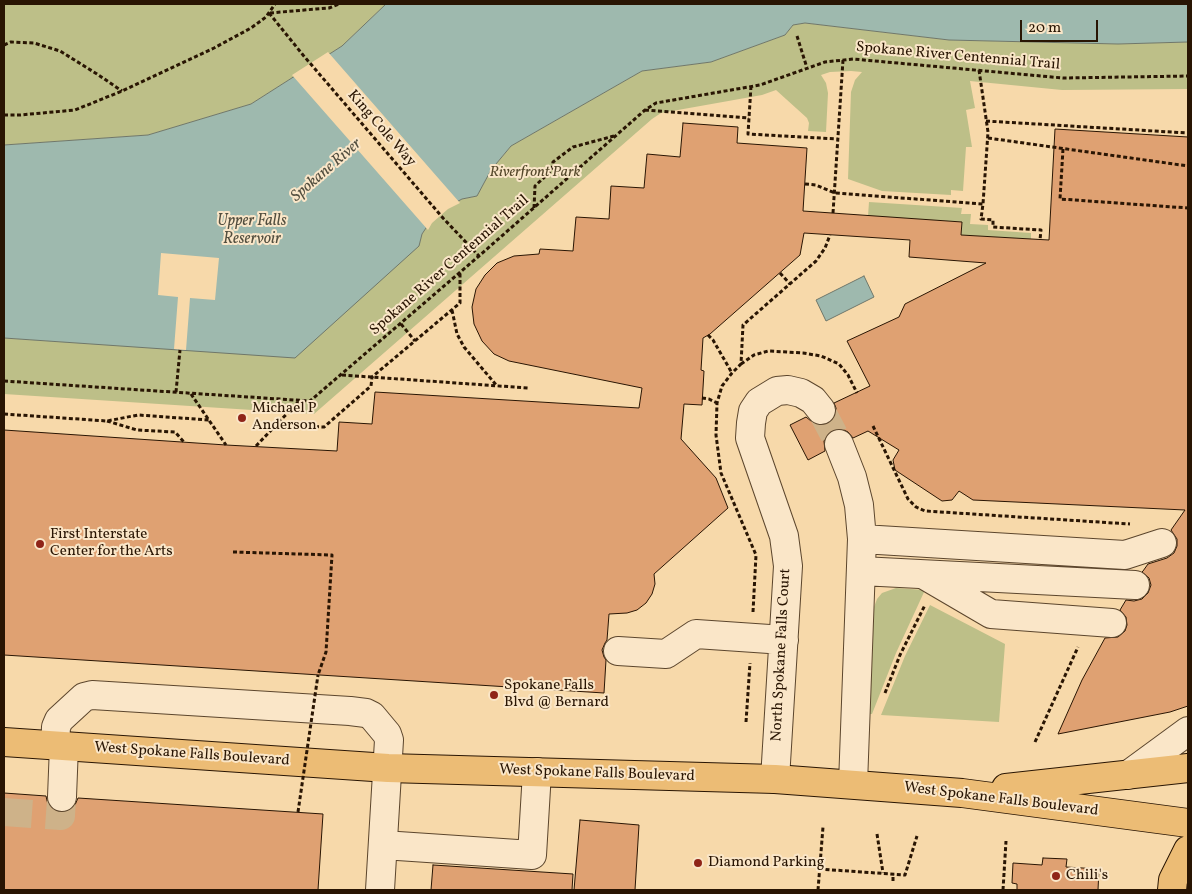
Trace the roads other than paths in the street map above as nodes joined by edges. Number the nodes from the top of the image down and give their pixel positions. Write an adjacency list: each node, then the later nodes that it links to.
1 (821, 410): 9 (street, North Spokane Falls Court)
2 (839, 444): 3 (street)
3 (862, 539): 4 (street); 5 (street)
4 (1162, 543)
5 (861, 571): 6 (street); 19 (street)
6 (926, 585): 7 (street); 8 (street)
7 (1135, 585)
8 (1112, 623)
9 (784, 640): 10 (street); 18 (street, North Spokane Falls Court)
10 (618, 651)
11 (1188, 732): 17 (street)
12 (4, 742): 13 (main road, West Spokane Falls Boulevard)
13 (60, 745): 14 (main road, West Spokane Falls Boulevard); 14 (street); 21 (street)
14 (388, 768): 16 (main road, West Spokane Falls Boulevard); 23 (street)
15 (1188, 768): 17 (main road)
16 (537, 772): 18 (main road, West Spokane Falls Boulevard); 23 (street)
17 (1128, 775): 20 (main road)
18 (775, 778): 19 (main road, West Spokane Falls Boulevard)
19 (853, 784): 20 (main road, West Spokane Falls Boulevard)
20 (962, 793): 22 (main road, West Spokane Falls Boulevard)
21 (62, 797)
22 (1188, 823)
23 (383, 845): 25 (street)
24 (1188, 850): 26 (main road)
25 (380, 890)
26 (1172, 890)

